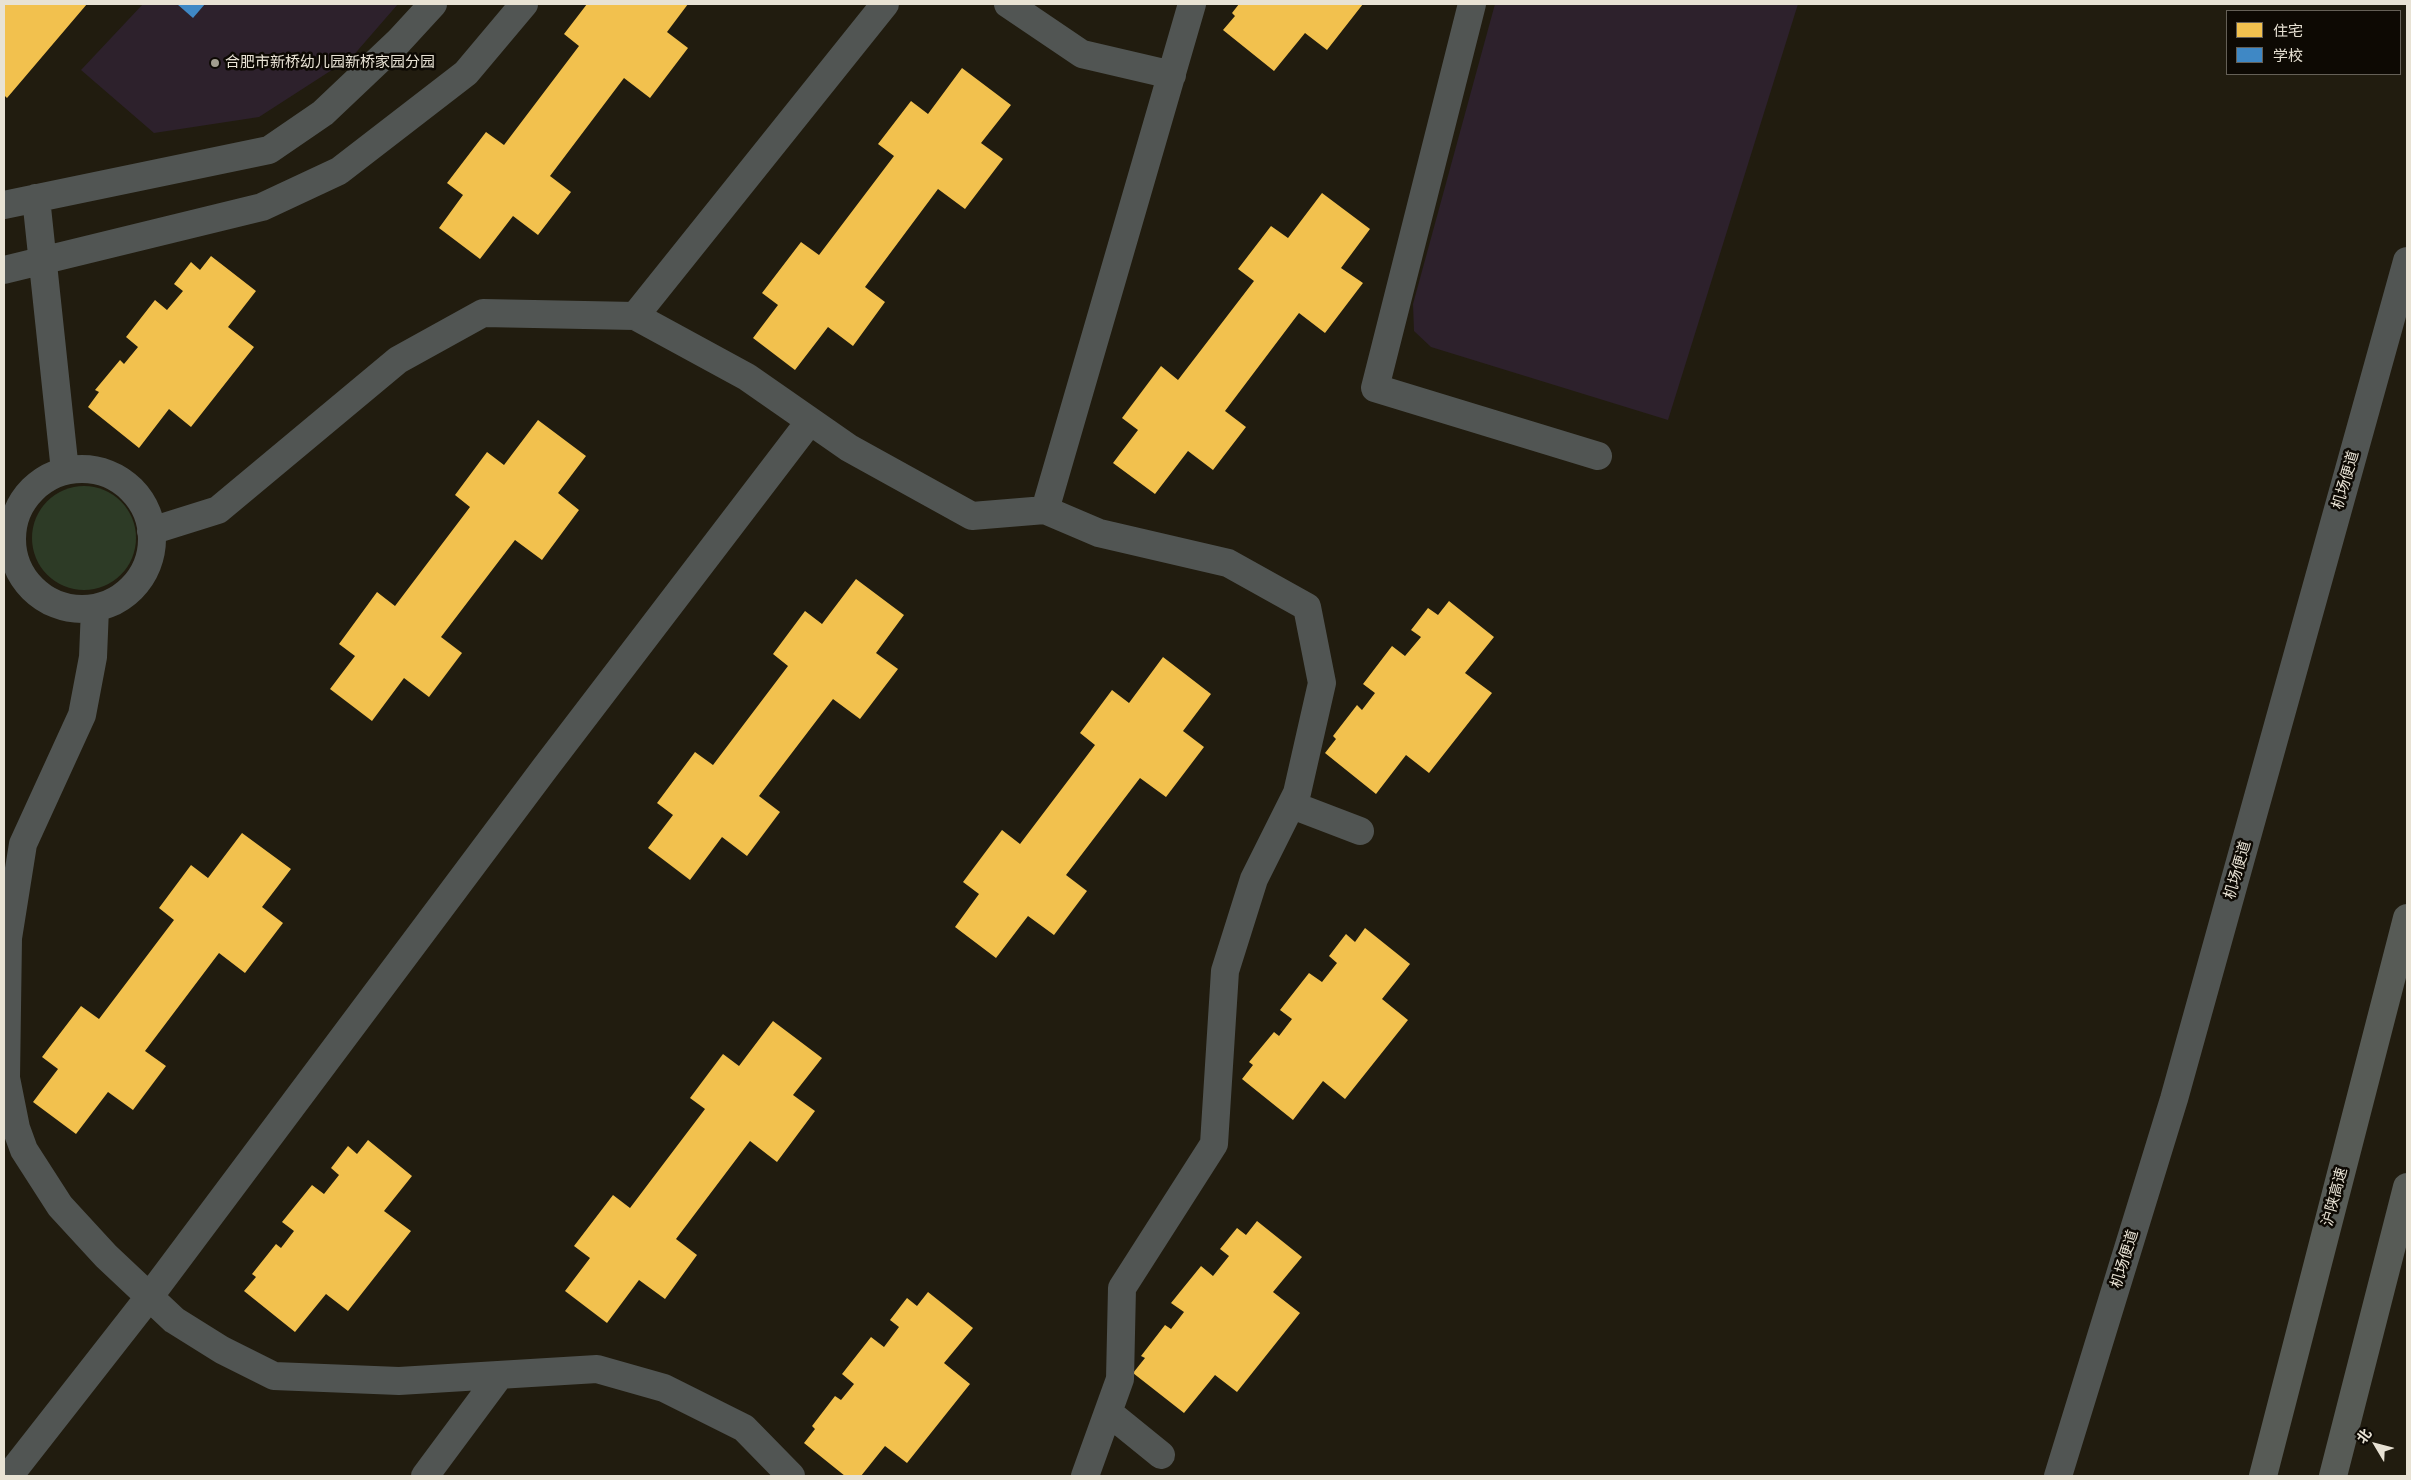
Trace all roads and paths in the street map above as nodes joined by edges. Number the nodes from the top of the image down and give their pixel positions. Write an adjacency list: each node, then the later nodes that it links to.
1 (433, 4): 8 (street)
2 (524, 4): 10 (street)
3 (886, 4): 13 (street)
4 (1008, 4): 7 (street)
5 (1192, 4): 7 (street)
6 (1472, 4): 15 (street)
7 (1172, 75): 17 (street)
8 (36, 198): 9 (street); 10 (street)
9 (4, 205)
10 (43, 260): 12 (street); 16 (street)
11 (2407, 261): 34 (street, 机场便道)
12 (4, 270)
13 (635, 316): 14 (street); 19 (street)
14 (810, 421): 17 (street); 26 (street)
15 (1598, 456)
16 (65, 471): 18 (street); 19 (street)
17 (1045, 510): 21 (street)
18 (9, 531): 20 (street)
19 (151, 531): 20 (street)
20 (95, 608): 24 (street)
21 (1292, 804): 22 (street); 28 (street)
22 (1360, 831)
23 (2407, 918): 35 (highway, 沪陕高速)
24 (8, 1101): 26 (street)
25 (2407, 1187): 36 (highway)
26 (149, 1297): 27 (street); 30 (street)
27 (500, 1375): 31 (street); 32 (street)
28 (1108, 1412): 29 (street); 33 (street)
29 (1162, 1456)
30 (10, 1476)
31 (425, 1476)
32 (791, 1476)
33 (1085, 1476)
34 (2058, 1476)
35 (2263, 1476)
36 (2333, 1476)

